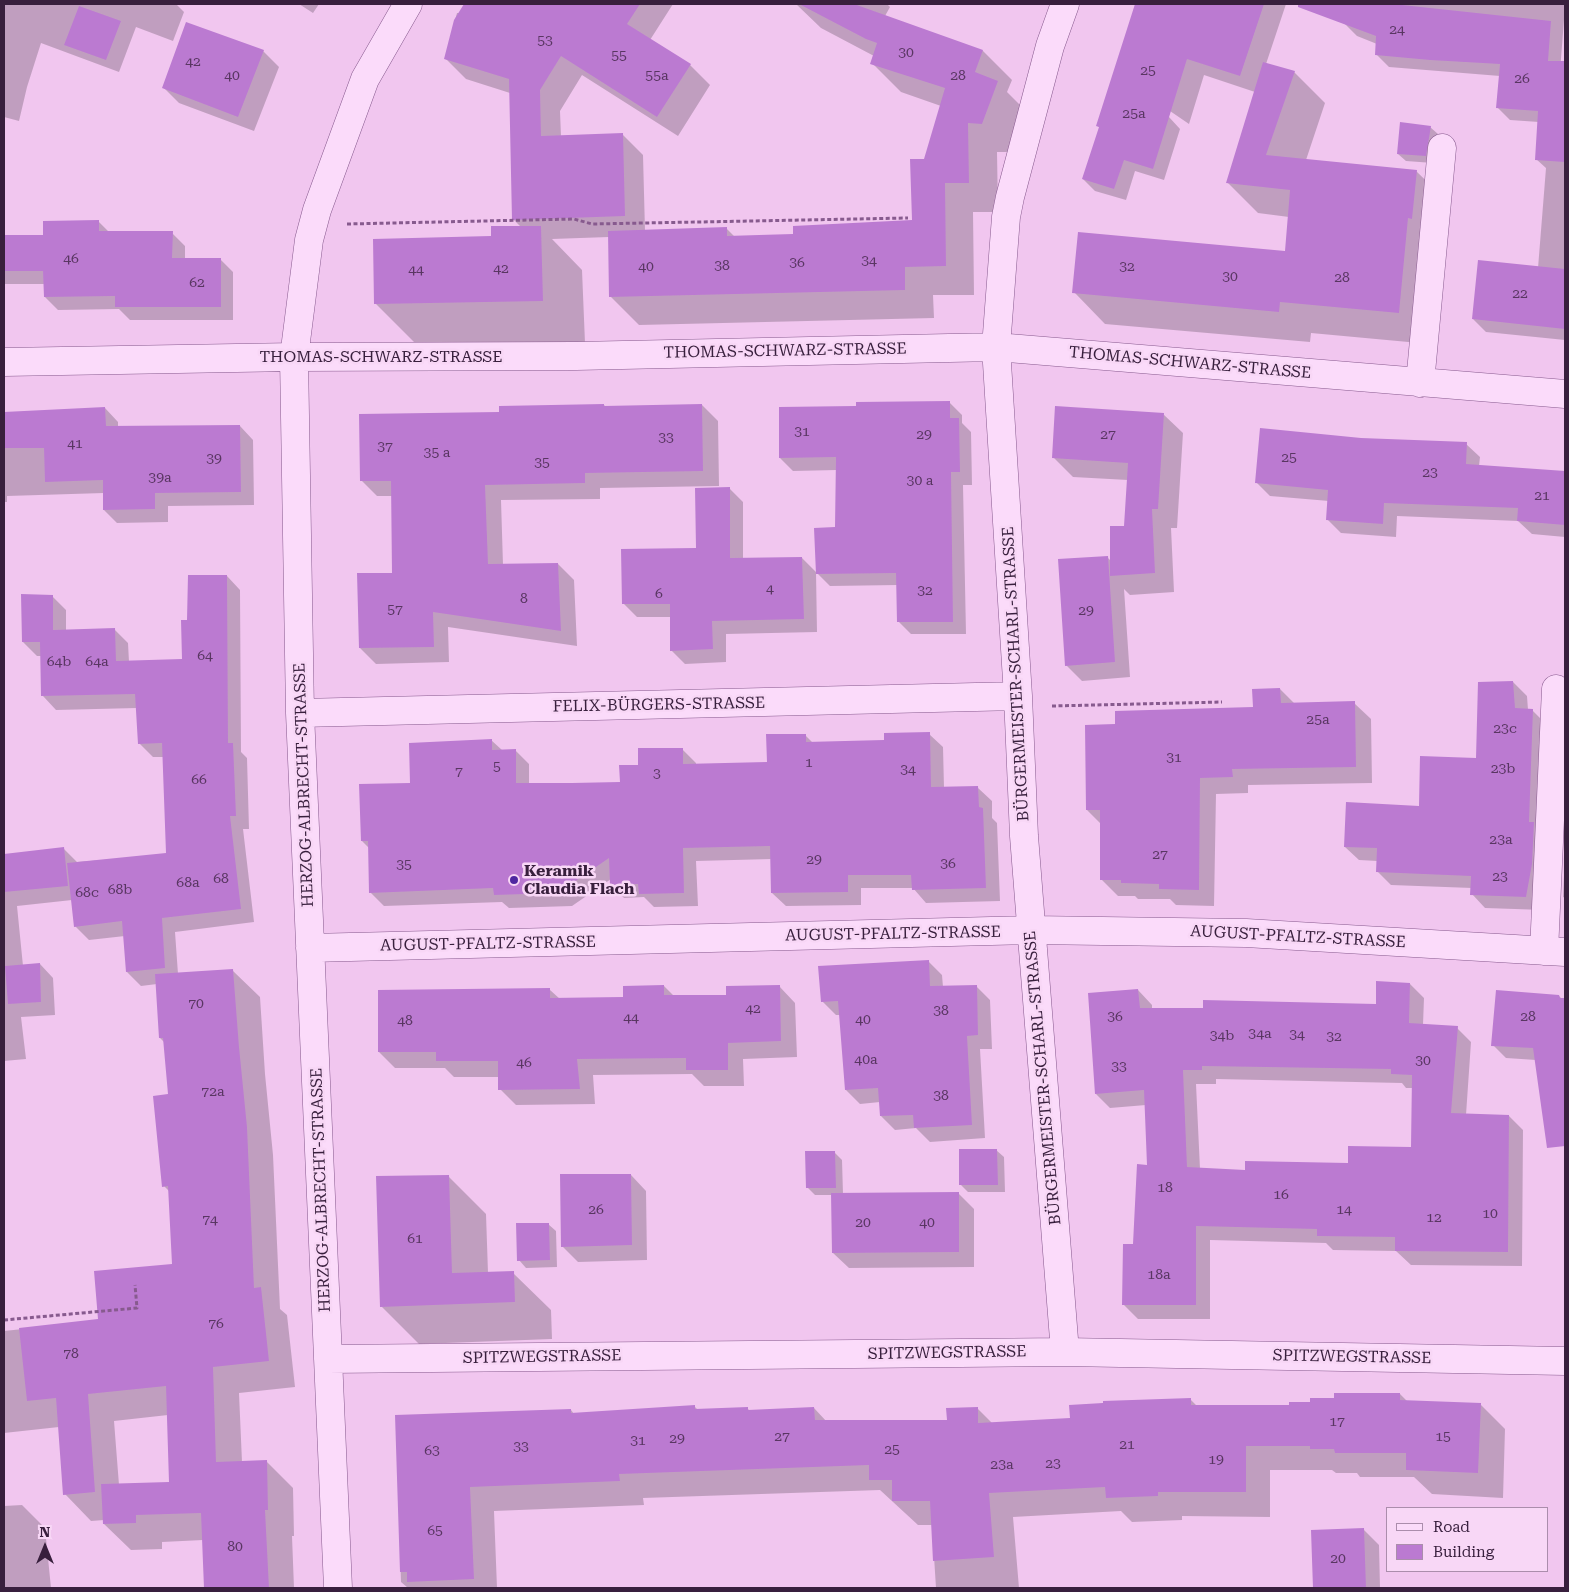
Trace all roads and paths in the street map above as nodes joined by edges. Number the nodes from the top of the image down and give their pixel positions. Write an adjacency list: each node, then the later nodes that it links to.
1 (408, 4): 5 (street, HERZOG-ALBRECHT-STRASSE)
2 (1065, 4): 6 (street, BÜRGERMEISTER-SCHARL-STRASSE)
3 (1442, 148): 9 (street)
4 (908, 218): 5 (path)
5 (312, 224): 7 (street, HERZOG-ALBRECHT-STRASSE)
6 (996, 347): 7 (street, THOMAS-SCHWARZ-STRASSE); 9 (street, THOMAS-SCHWARZ-STRASSE); 12 (street, BÜRGERMEISTER-SCHARL-STRASSE)
7 (294, 357): 8 (street, THOMAS-SCHWARZ-STRASSE); 14 (street, HERZOG-ALBRECHT-STRASSE)
8 (4, 362)
9 (1420, 383): 10 (street, THOMAS-SCHWARZ-STRASSE)
10 (1565, 394)
11 (1556, 689): 17 (street)
12 (1018, 701): 13 (path); 14 (street, FELIX-BÜRGERS-STRASSE); 15 (street, BÜRGERMEISTER-SCHARL-STRASSE)
13 (1222, 702)
14 (300, 713): 16 (street, HERZOG-ALBRECHT-STRASSE)
15 (1031, 930): 16 (street, AUGUST-PFALTZ-STRASSE); 17 (street, AUGUST-PFALTZ-STRASSE); 20 (street, BÜRGERMEISTER-SCHARL-STRASSE)
16 (310, 948): 21 (street, HERZOG-ALBRECHT-STRASSE)
17 (1555, 951)
18 (135, 1285): 19 (path)
19 (4, 1320)
20 (1065, 1352): 21 (street, SPITZWEGSTRASSE); 22 (street, SPITZWEGSTRASSE)
21 (328, 1360): 23 (street, HERZOG-ALBRECHT-STRASSE)
22 (1565, 1361)
23 (338, 1588)

